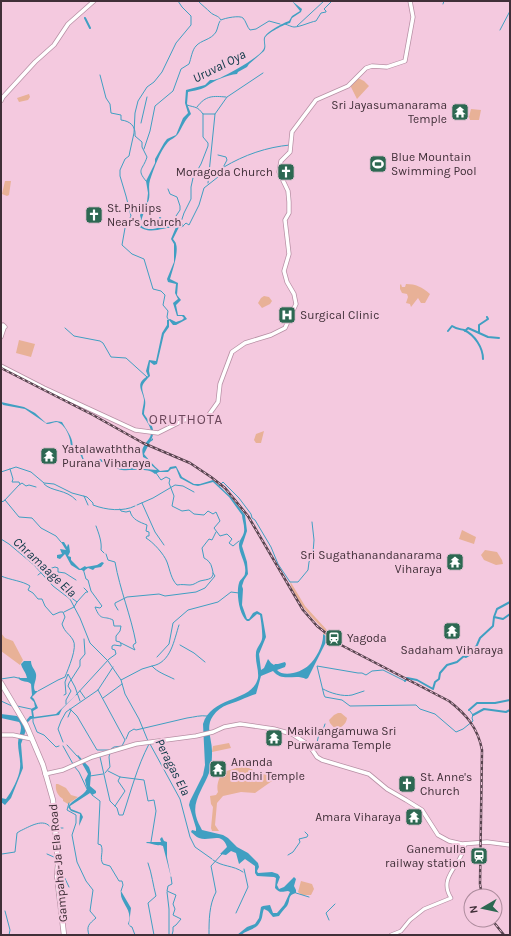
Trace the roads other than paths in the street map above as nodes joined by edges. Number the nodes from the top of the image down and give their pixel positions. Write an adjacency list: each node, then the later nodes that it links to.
1 (94, 1): 3 (main road)
2 (410, 1): 6 (main road)
3 (1, 101)
4 (2, 327): 5 (main road)
5 (1, 337)
6 (1, 366)
7 (1, 683): 9 (highway, Gampaha-Ja Ela Road)
8 (1, 735): 9 (main road)
9 (32, 739): 10 (highway, Gampaha-Ja Ela Road)
10 (45, 774): 11 (main road); 13 (highway, Gampaha-Ja Ela Road)
11 (465, 844): 12 (main road); 14 (main road)
12 (510, 845)
13 (64, 935)
14 (391, 935)

